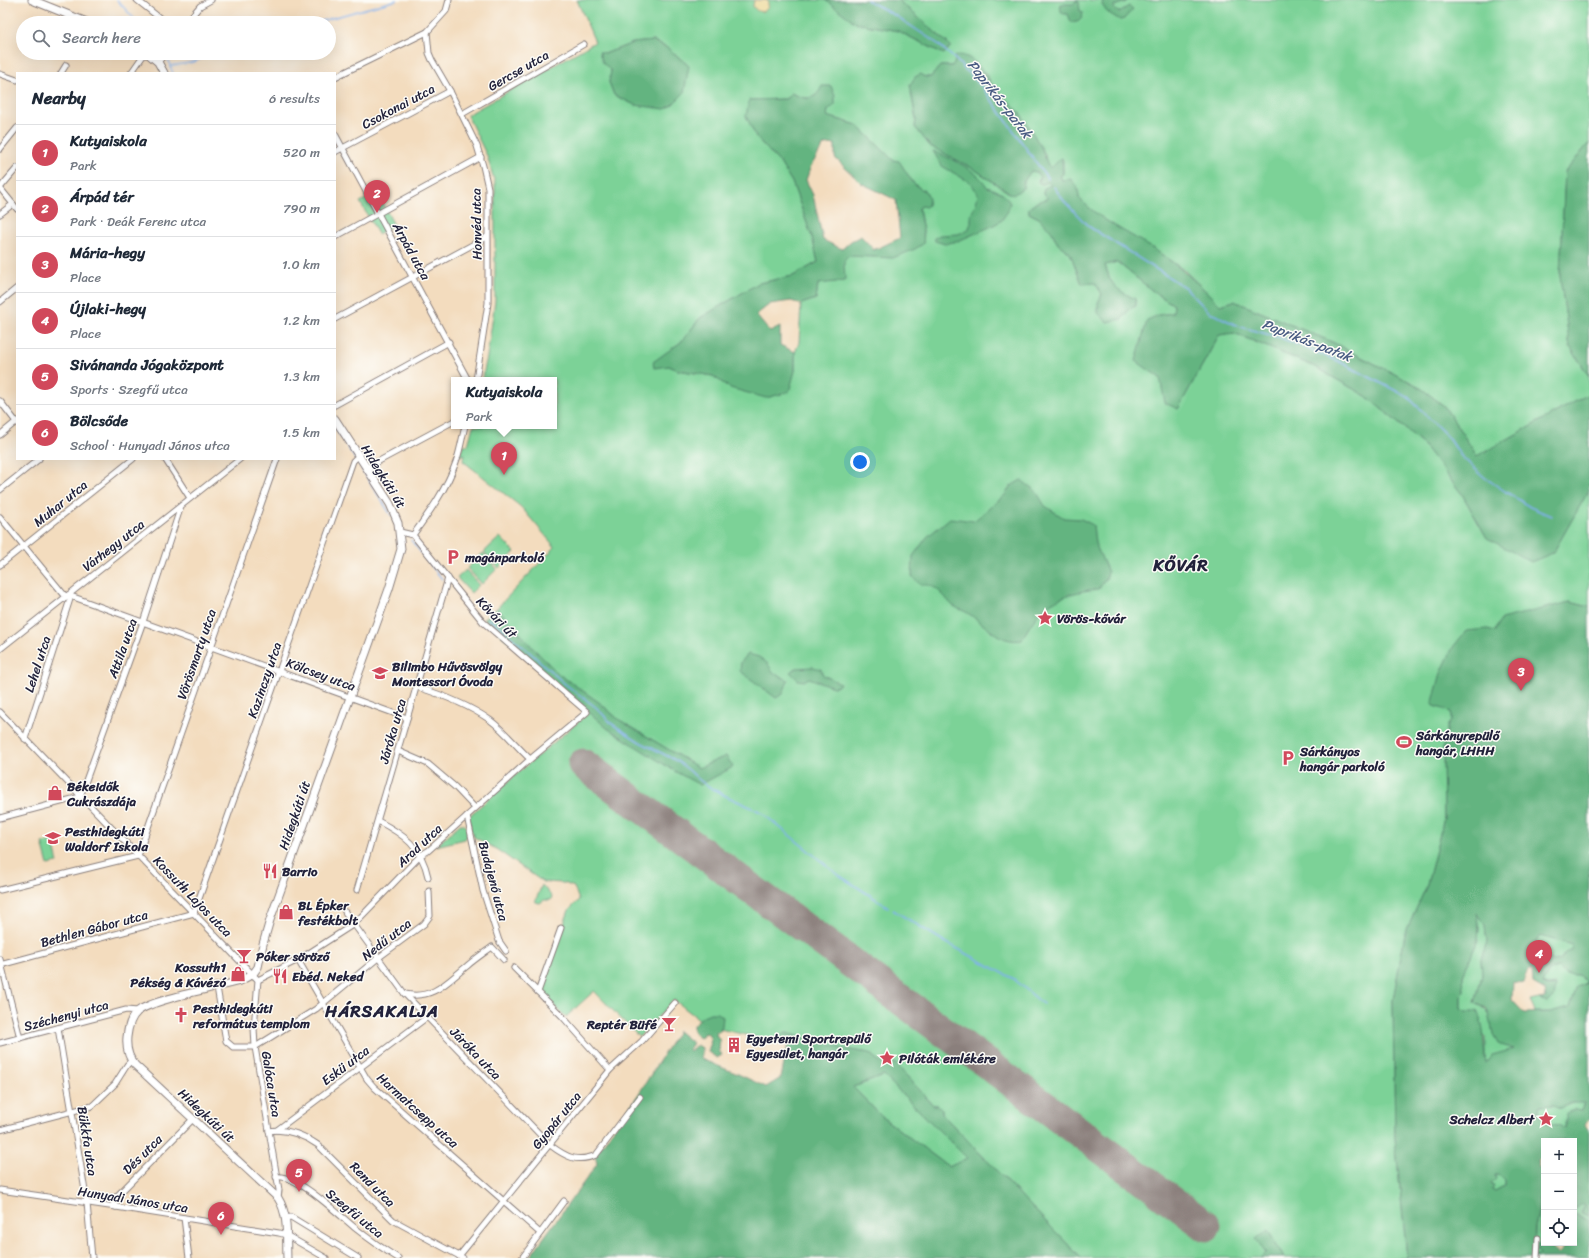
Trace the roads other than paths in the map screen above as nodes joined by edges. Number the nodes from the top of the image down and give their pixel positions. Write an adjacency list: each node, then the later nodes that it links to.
1 (32, 0): 5 (main road)
2 (136, 0): 6 (street)
3 (211, 0): 7 (street)
4 (449, 0): 8 (street)
5 (72, 16)
6 (157, 16)
7 (192, 16)
8 (427, 32): 18 (street); 20 (street, Honvéd utca)
9 (584, 44): 21 (street, Gercse utca)
10 (141, 60): 15 (street)
11 (155, 60): 12 (main road)
12 (158, 62): 16 (main road)
13 (66, 65): 14 (street)
14 (61, 72)
15 (132, 72)
16 (163, 72)
17 (0, 74): 19 (street)
18 (336, 77)
19 (16, 80)
20 (450, 91): 21 (street, Honvéd utca); 24 (street, Csokonai utca)
21 (462, 114): 27 (street, Honvéd utca)
22 (16, 129): 25 (street)
23 (336, 136): 24 (street, Árpád utca)
24 (343, 148): 26 (street, Csokonai utca); 32 (street, Árpád utca)
25 (0, 149)
26 (336, 152)
27 (481, 157): 32 (street); 35 (street, Honvéd utca)
28 (16, 169): 29 (street)
29 (0, 188): 30 (street)
30 (13, 204): 31 (street); 33 (street)
31 (16, 208)
32 (378, 213): 34 (street); 36 (street, Árpád utca)
33 (0, 214)
34 (336, 236)
35 (488, 237): 36 (street); 42 (street, Honvéd utca)
36 (414, 278): 39 (street); 40 (street, Árpád utca)
37 (16, 290): 38 (street)
38 (0, 302)
39 (336, 318)
40 (449, 342): 41 (street, Árpád utca); 44 (street)
41 (466, 377)
42 (476, 377)
43 (0, 401): 45 (street)
44 (336, 404)
45 (16, 421)
46 (336, 421): 51 (main road, Hidegkúti út)
47 (16, 423): 50 (street)
48 (451, 423): 57 (street)
49 (464, 429): 63 (street)
50 (0, 435)
51 (357, 457): 57 (main road, Hidegkúti út); 71 (street, Kazinczy utca)
52 (39, 460): 58 (street)
53 (132, 460): 64 (street, Muhar utca)
54 (167, 460): 59 (street)
55 (239, 460): 59 (street, Várhegy utca)
56 (277, 460): 69 (street, Vörösmarty utca)
57 (366, 468): 62 (main road, Hidegkúti út)
58 (0, 490)
59 (190, 498): 60 (street, Várhegy utca)
60 (181, 506): 67 (street, Várhegy utca); 68 (street, Attila utca)
61 (0, 517): 64 (street)
62 (400, 532): 63 (street); 73 (main road, Hidegkúti út)
63 (414, 535): 66 (street, Kővári út)
64 (25, 546): 65 (street, Muhar utca); 67 (street)
65 (0, 565)
66 (448, 578): 72 (street, Járóka utca); 75 (street, Kővári út)
67 (68, 596): 68 (street, Kölcsey utca); 70 (street, Várhegy utca); 77 (street, Lehel utca)
68 (143, 622): 69 (street, Kölcsey utca); 80 (street, Attila utca)
69 (211, 646): 71 (street, Kölcsey utca); 86 (street, Vörösmarty utca)
70 (0, 649)
71 (279, 671): 73 (street, Kölcsey utca); 92 (street, Kazinczy utca)
72 (417, 687): 76 (street, Járóka utca); 79 (street)
73 (350, 696): 76 (street, Kölcsey utca); 102 (main road, Hidegkúti út)
74 (0, 712): 77 (street, Kossuth Lajos utca)
75 (587, 712): 79 (street, Arad utca)
76 (407, 718): 78 (street, Járóka utca)
77 (25, 739): 80 (street, Kossuth Lajos utca)
78 (398, 751): 81 (street); 84 (street, Járóka utca)
79 (530, 759): 81 (street, Arad utca)
80 (80, 796): 83 (street); 86 (street, Kossuth Lajos utca)
81 (475, 808): 82 (street, Arad utca)
82 (467, 816): 85 (street, Arad utca); 95 (street, Budajenő utca)
83 (0, 818)
84 (378, 821): 85 (street); 89 (street, Járóka utca)
85 (421, 855): 87 (street); 93 (street, Arad utca)
86 (138, 856): 88 (street); 92 (street, Kossuth Lajos utca)
87 (428, 877)
88 (0, 890)
89 (357, 890)
90 (429, 891): 97 (street, Nedű utca)
91 (345, 912): 93 (street, Járóka utca)
92 (194, 913): 100 (street, Bethlen Gábor utca); 102 (street, Kossuth Lajos utca)
93 (354, 924): 97 (street, Járóka utca); 98 (street, Arad utca)
94 (561, 928): 104 (street)
95 (506, 951)
96 (0, 958): 100 (street)
97 (378, 958): 105 (street, Járóka utca); 107 (street, Nedű utca)
98 (298, 960): 102 (street, Arad utca); 107 (street, Harmatcsepp utca)
99 (504, 960): 105 (street)
100 (1, 965): 111 (street)
101 (514, 968): 104 (street)
102 (256, 977): 103 (main road); 113 (street, Galóca utca)
103 (217, 987): 108 (main road); 113 (street)
104 (538, 992): 116 (street)
105 (404, 993): 109 (street, Járóka utca)
106 (675, 1003): 116 (street, Gyopár utca)
107 (324, 1004): 113 (street, Nedű utca); 115 (street, Harmatcsepp utca)
108 (138, 1011): 110 (street, Széchenyi utca); 114 (main road)
109 (426, 1018): 115 (street, Eskü utca); 123 (street, Járóka utca)
110 (58, 1028): 111 (street, Széchenyi utca); 118 (street, Bükkfa utca)
111 (20, 1038): 112 (street, Széchenyi utca)
112 (0, 1043)
113 (255, 1047): 122 (street, Galóca utca)
114 (131, 1061): 118 (street); 119 (main road, Hidegkúti út)
115 (360, 1067): 121 (street, Eskü utca); 127 (street, Harmatcsepp utca)
116 (610, 1070): 123 (street, Gyopár utca)
117 (640, 1097): 123 (street, Járóka utca)
118 (72, 1111): 120 (street); 129 (street, Bükkfa utca)
119 (191, 1120): 126 (main road, Hidegkúti út); 130 (street, Dés utca)
120 (0, 1130)
121 (277, 1130): 122 (street, Rend utca); 136 (street, Rend utca)
122 (269, 1131): 124 (street, Galóca utca)
123 (550, 1145): 127 (street, Gyopár utca)
124 (276, 1177): 126 (street, Galóca utca); 142 (street, Szegfű utca)
125 (0, 1190): 129 (street, Hunyadi János utca)
126 (278, 1198): 132 (main road, Hidegkúti út)
127 (504, 1201): 133 (street, Harmatcsepp utca); 136 (street, Gyopár utca)
128 (564, 1201): 133 (street)
129 (87, 1203): 130 (street, Hunyadi János utca); 137 (street, Bükkfa utca)
130 (116, 1207): 131 (street, Hunyadi János utca)
131 (184, 1218): 134 (street, Hunyadi János utca); 138 (street)
132 (285, 1218): 134 (main road, Hidegkúti út); 141 (street)
133 (540, 1233): 143 (street)
134 (286, 1235): 139 (main road, Hidegkúti út); 140 (street)
135 (1538, 1238): 144 (street)
136 (461, 1257)
137 (92, 1258)
138 (189, 1258)
139 (287, 1258)
140 (326, 1258)
141 (358, 1258)
142 (398, 1258)
143 (522, 1258)
144 (1537, 1258)

